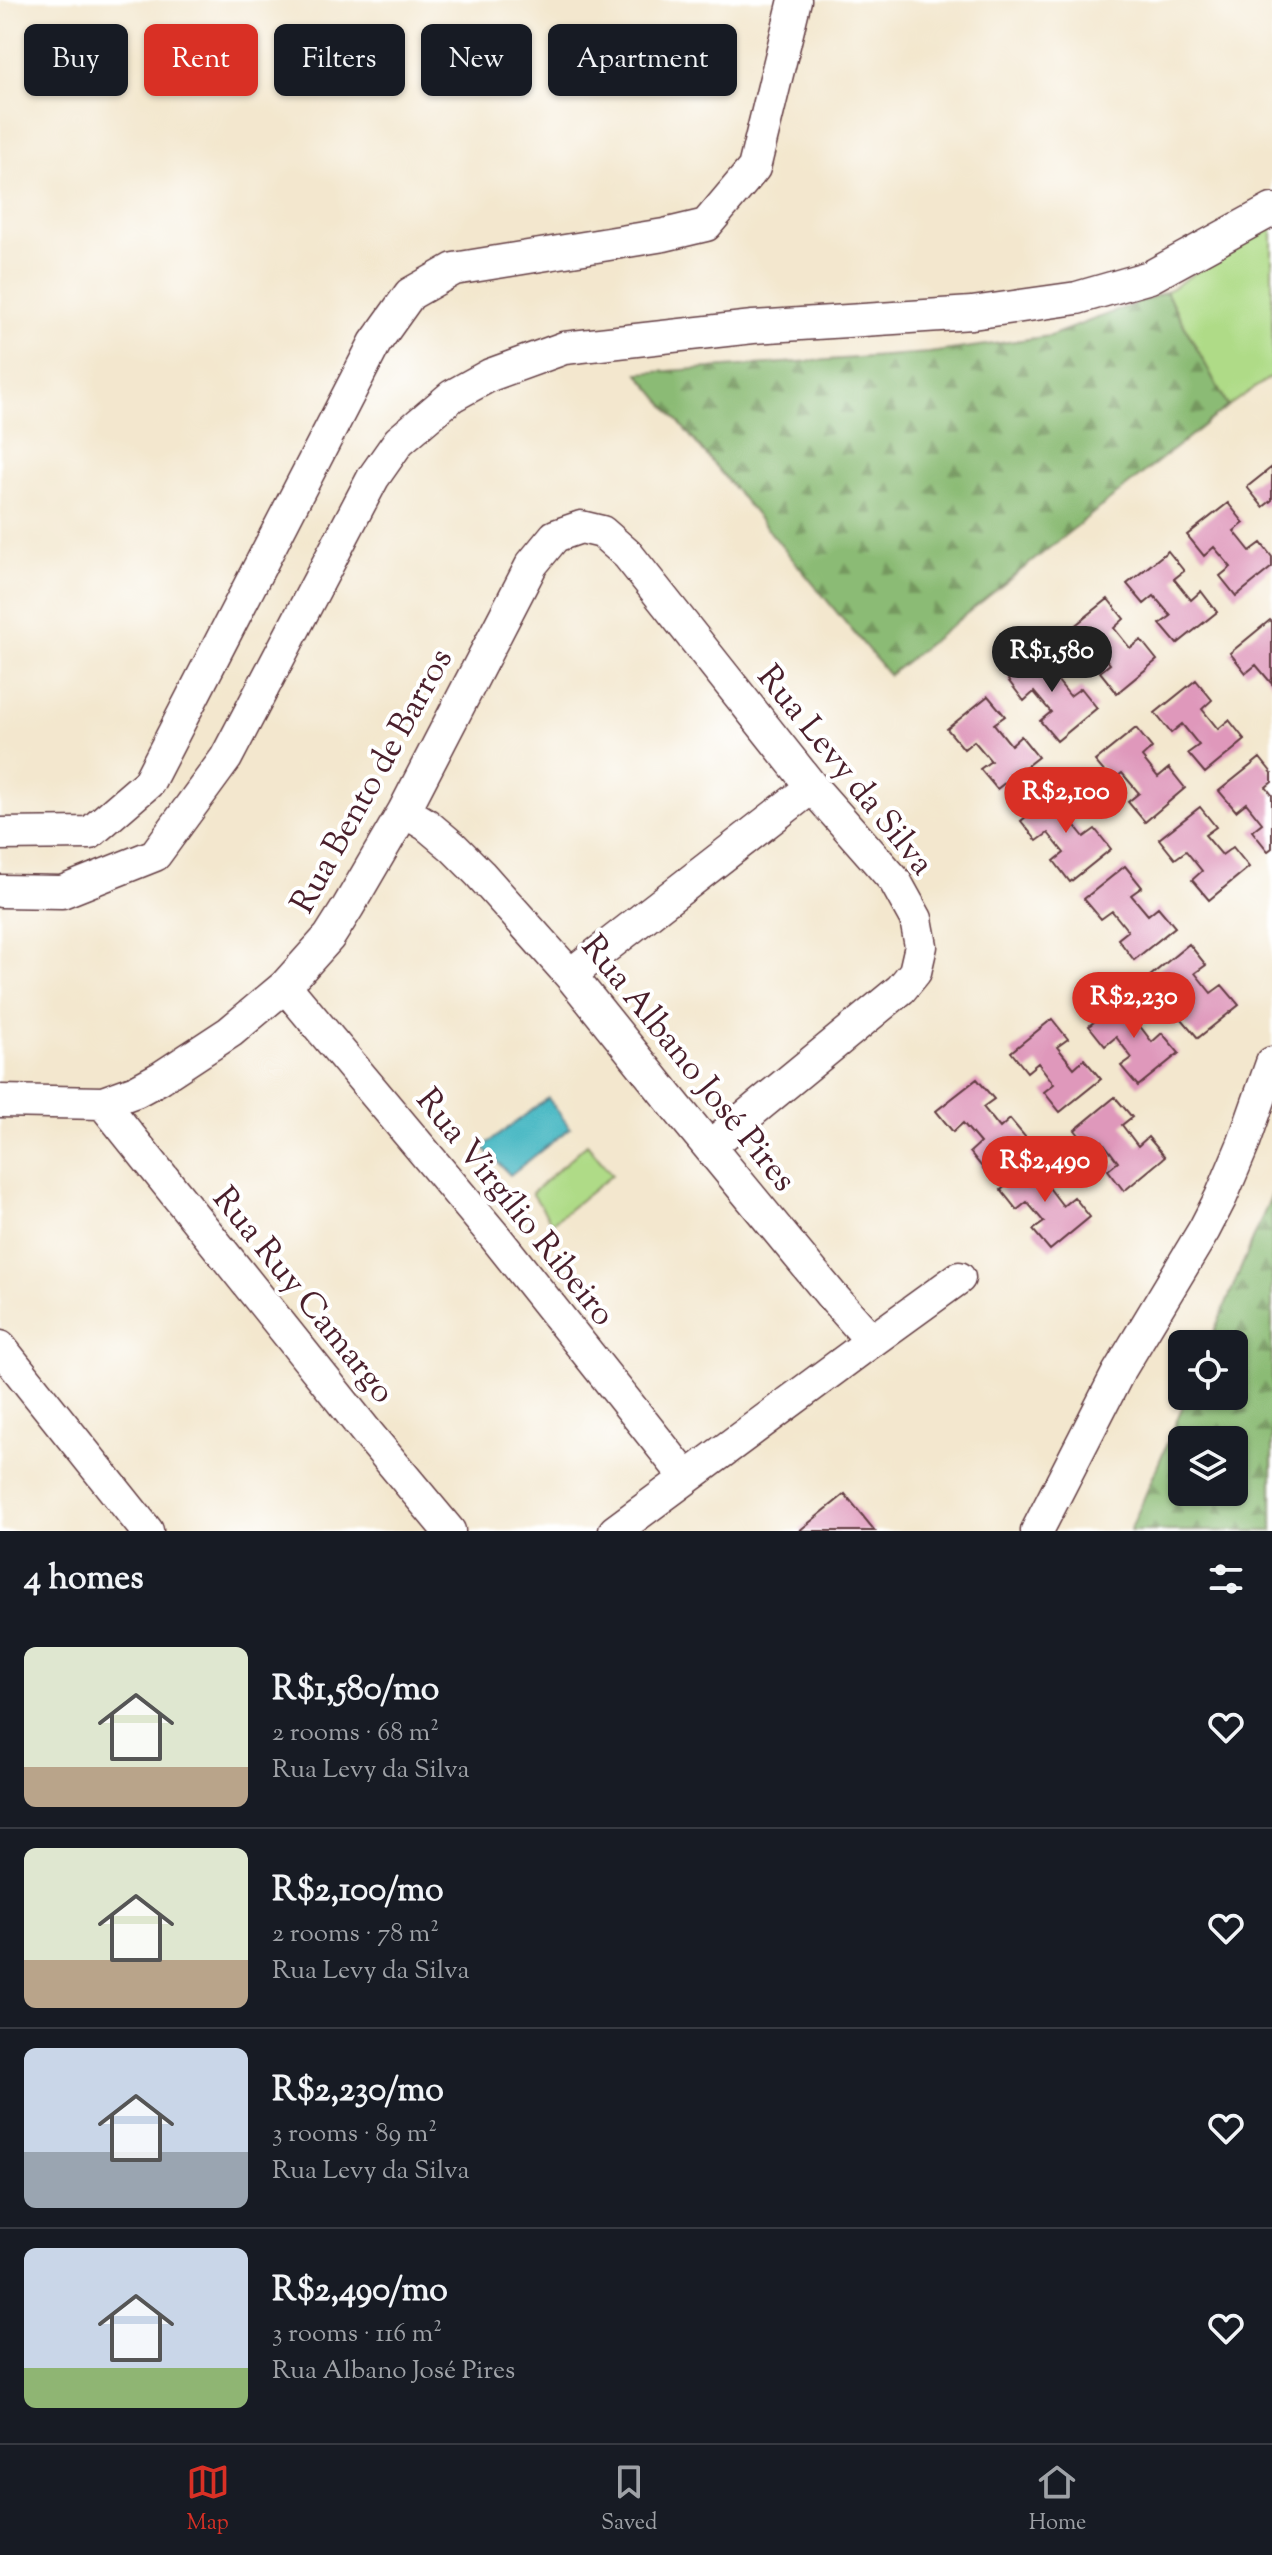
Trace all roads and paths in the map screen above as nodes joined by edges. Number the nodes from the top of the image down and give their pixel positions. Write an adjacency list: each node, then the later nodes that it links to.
1 (795, 0): 6 (street)
2 (1272, 210): 7 (street)
3 (555, 536): 4 (street, Rua Levy da Silva); 5 (street, Rua Bento de Barros)
4 (812, 787): 8 (street); 13 (street, Rua Levy da Silva)
5 (404, 811): 8 (street, Rua Albano José Pires); 9 (street, Rua Bento de Barros)
6 (0, 834)
7 (0, 891)
8 (570, 975): 13 (street, Rua Albano José Pires)
9 (285, 986): 12 (street, Rua Bento de Barros); 17 (street, Rua Virgílio Ribeiro)
10 (1272, 1063): 21 (street)
11 (0, 1101): 12 (street, Rua Bento de Barros)
12 (103, 1103): 19 (street, Rua Ruy Camargo)
13 (710, 1146): 15 (street, Rua Albano José Pires)
14 (959, 1278): 15 (street)
15 (872, 1341): 17 (street)
16 (0, 1347): 18 (street)
17 (686, 1477): 20 (street)
18 (147, 1531)
19 (449, 1531)
20 (615, 1531)
21 (1037, 1531)

